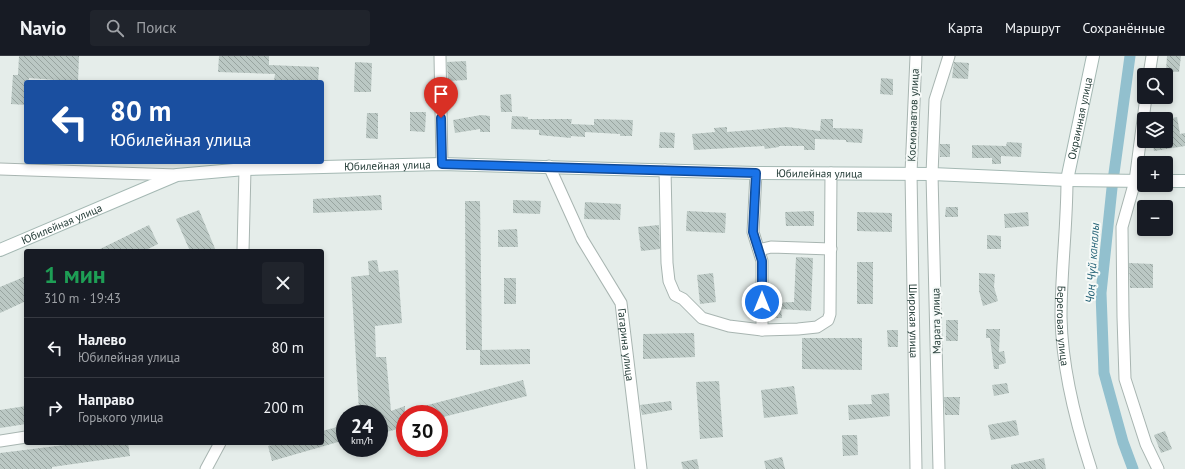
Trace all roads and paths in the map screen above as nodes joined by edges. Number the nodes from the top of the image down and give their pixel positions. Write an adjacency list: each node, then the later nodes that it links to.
1 (440, 56): 8 (street)
2 (916, 56): 15 (street, Космонавтов улица)
3 (950, 56): 16 (street)
4 (1093, 56): 18 (main road, Окраинная улица)
5 (1152, 56): 6 (street)
6 (1150, 68)
7 (1145, 104): 19 (street)
8 (442, 164): 9 (main road, Юбилейная улица); 11 (main road, Юбилейная улица)
9 (549, 166): 12 (main road, Юбилейная улица); 31 (street, Гагарина улица)
10 (0, 169): 17 (street)
11 (246, 169): 17 (main road, Юбилейная улица); 22 (street)
12 (665, 170): 13 (main road, Юбилейная улица); 26 (street)
13 (756, 173): 14 (main road, Юбилейная улица); 25 (street)
14 (831, 173): 15 (main road, Юбилейная улица); 23 (street)
15 (911, 174): 16 (main road, Юбилейная улица); 32 (street, Широкая улица)
16 (932, 174): 18 (main road, Юбилейная улица); 33 (street, Марата улица)
17 (177, 175): 24 (main road, Юбилейная улица)
18 (1070, 180): 19 (main road, Юбилейная улица); 34 (street, Береговая улица)
19 (1135, 181): 35 (street)
20 (1173, 181): 21 (main road)
21 (1185, 181)
22 (244, 249)
23 (832, 249): 25 (street); 26 (street)
24 (0, 250)
25 (759, 250): 26 (street)
26 (762, 330)
27 (24, 437): 28 (street)
28 (0, 441)
29 (219, 445): 30 (street)
30 (206, 469)
31 (642, 469)
32 (916, 469)
33 (939, 469)
34 (1091, 469)
35 (1158, 469)

